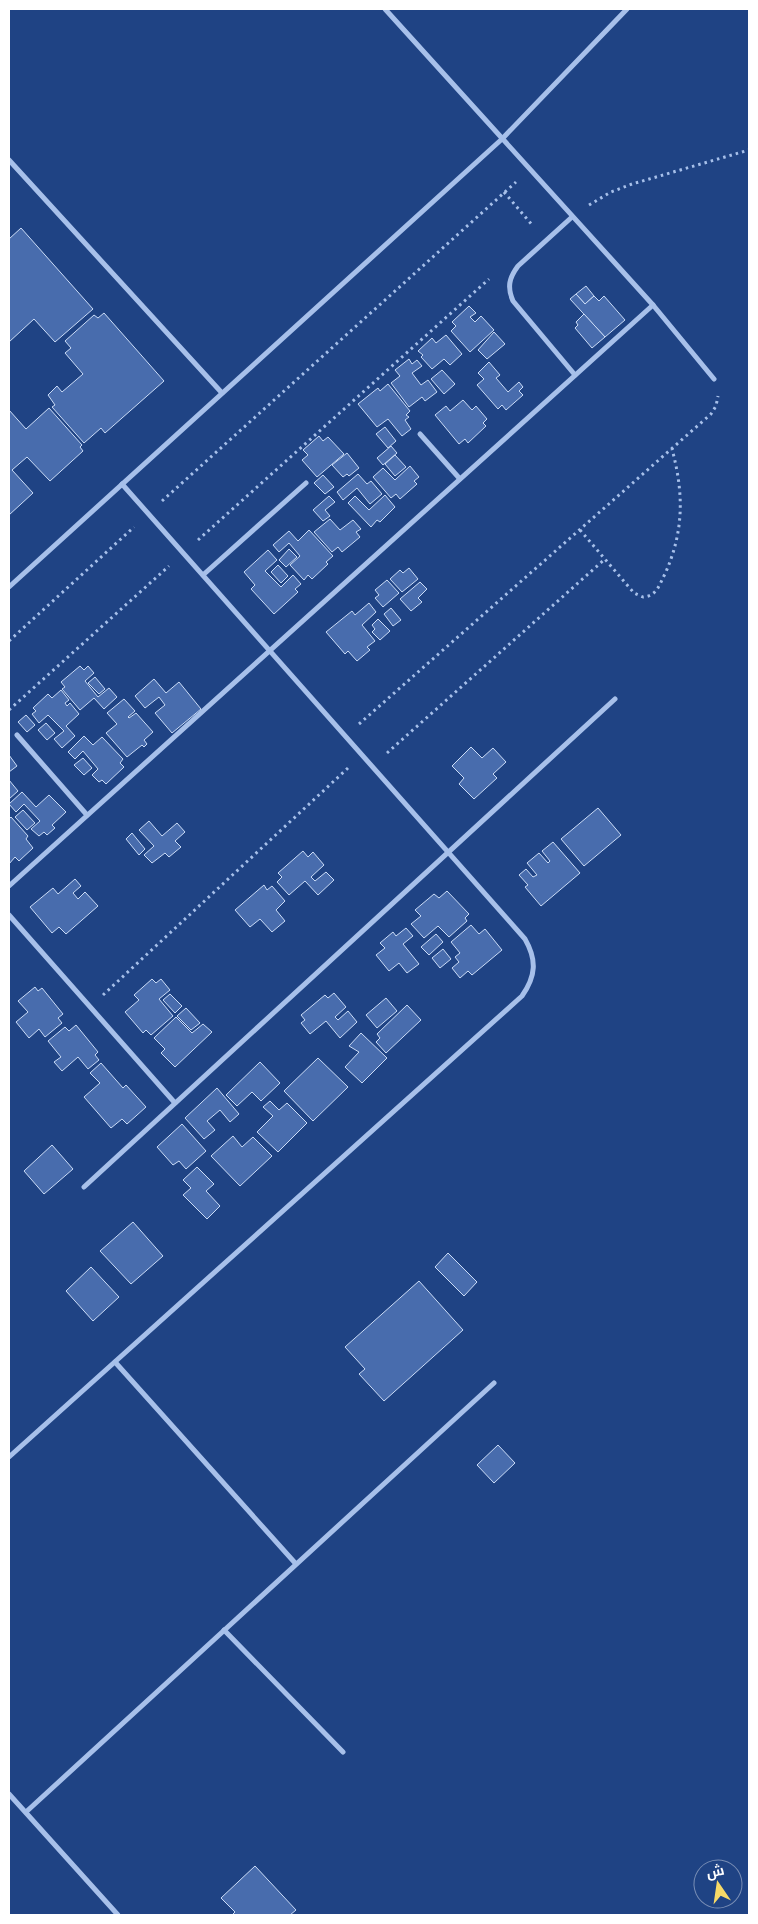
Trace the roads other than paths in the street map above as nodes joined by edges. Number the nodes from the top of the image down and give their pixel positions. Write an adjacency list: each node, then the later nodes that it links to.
1 (385, 9): 3 (street)
2 (627, 9): 3 (street)
3 (502, 139): 5 (street); 9 (street)
4 (9, 160): 9 (street)
5 (572, 217): 6 (street); 7 (street)
6 (653, 305): 7 (street); 8 (street)
7 (575, 375): 11 (street)
8 (714, 379)
9 (222, 393): 13 (street)
10 (420, 434): 11 (street)
11 (460, 479): 16 (street)
12 (306, 483): 14 (street)
13 (122, 484): 14 (street); 15 (street)
14 (203, 576): 16 (street)
15 (9, 587)
16 (269, 650): 19 (street); 20 (street)
17 (615, 699): 20 (street)
18 (17, 735): 19 (street)
19 (87, 815): 21 (street)
20 (448, 852): 23 (street); 25 (street)
21 (9, 886)
22 (9, 915): 23 (street)
23 (176, 1104): 24 (street)
24 (84, 1187)
25 (115, 1362): 27 (street); 28 (street)
26 (494, 1383): 28 (street)
27 (9, 1457)
28 (296, 1564): 29 (street)
29 (224, 1630): 30 (street); 32 (street)
30 (343, 1752)
31 (9, 1794): 32 (street)
32 (26, 1812): 33 (street)
33 (118, 1915)

